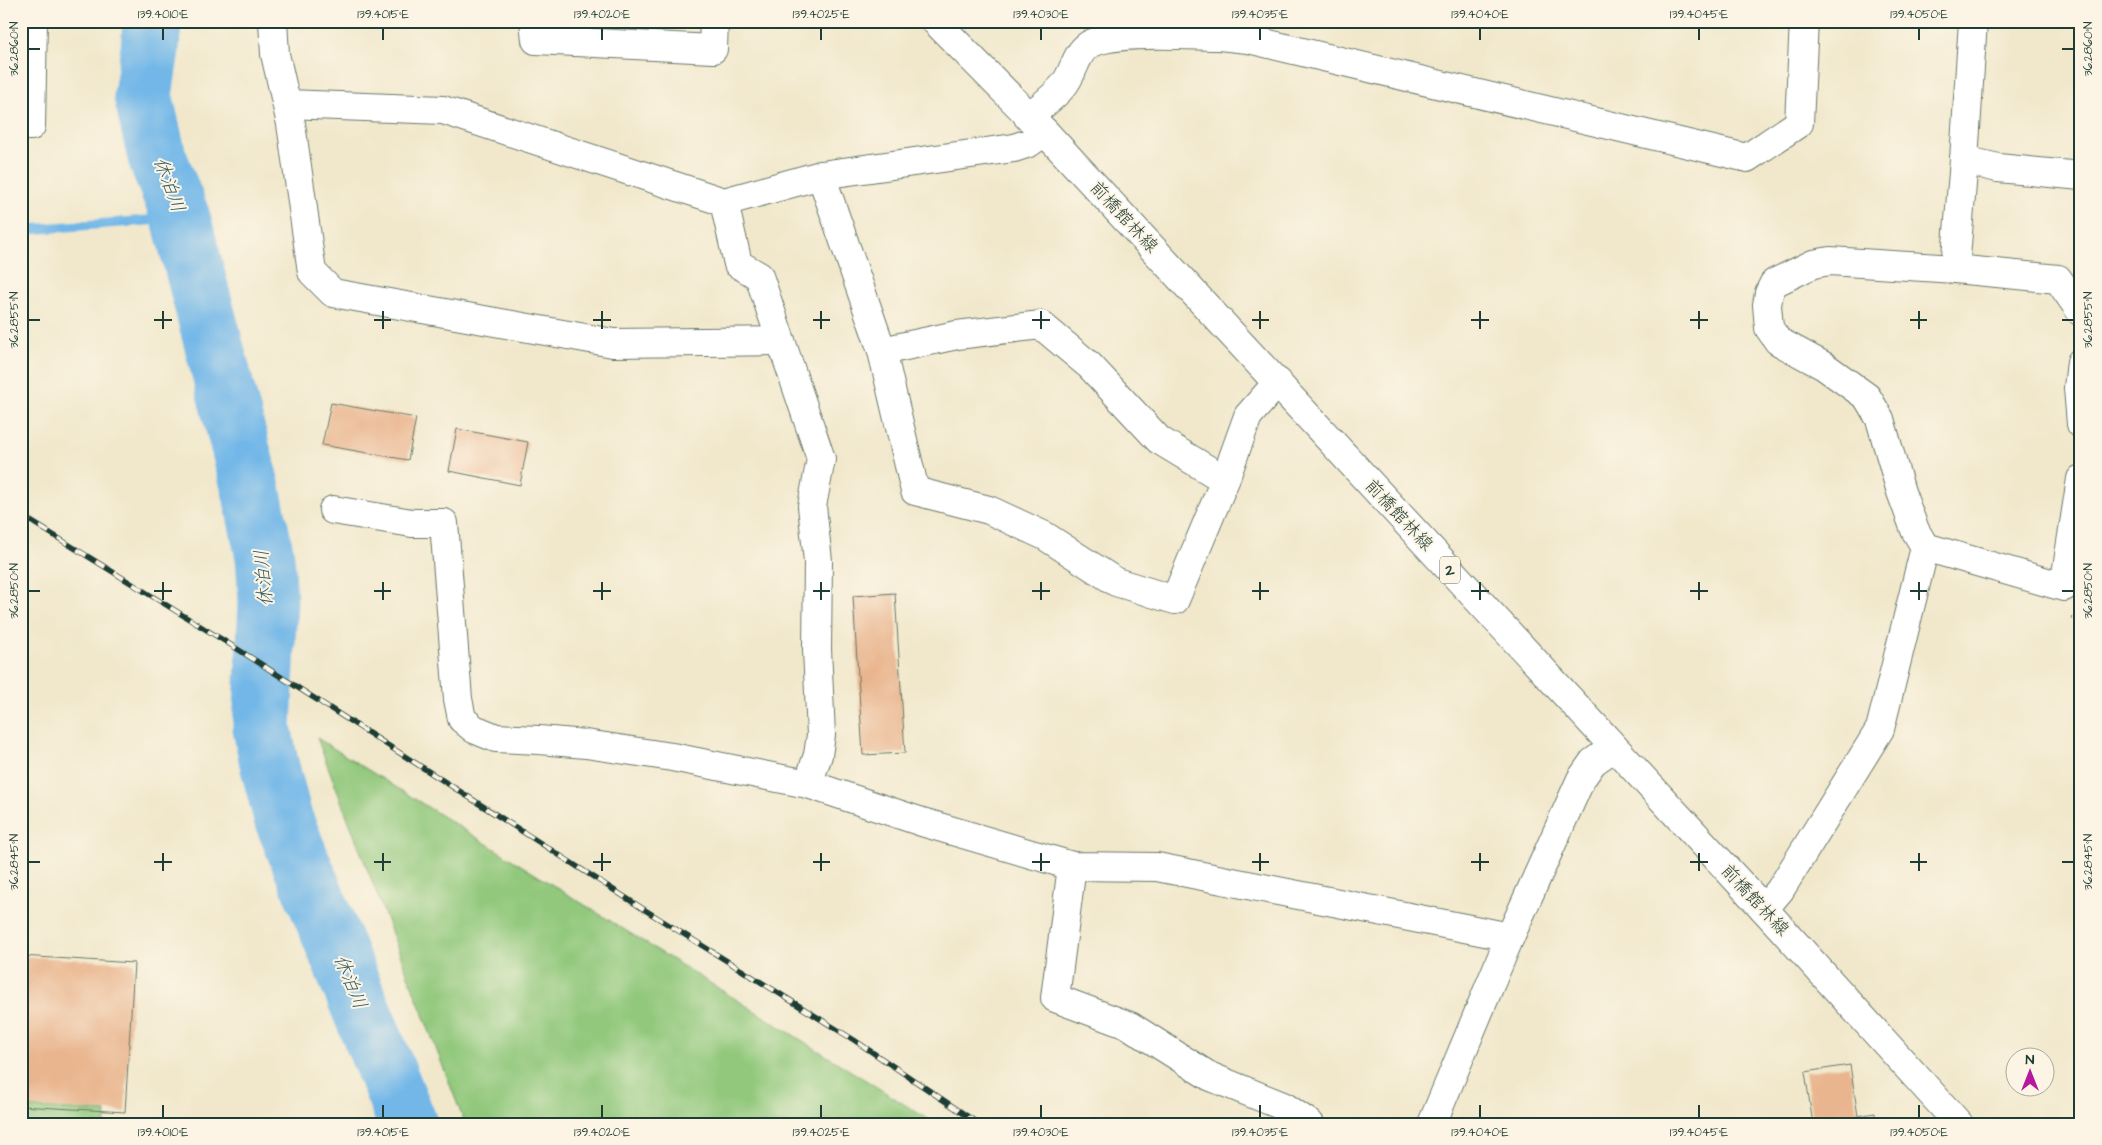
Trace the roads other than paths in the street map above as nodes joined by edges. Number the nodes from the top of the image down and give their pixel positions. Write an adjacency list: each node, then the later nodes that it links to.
1 (33, 21): 11 (street)
2 (273, 21): 9 (street)
3 (534, 21): 4 (street)
4 (714, 21)
5 (935, 21): 10 (street, 前橋館林線 / 2)
6 (1804, 21): 8 (street)
7 (1973, 21): 12 (street)
8 (1221, 29): 10 (street)
9 (286, 104): 15 (street); 18 (street)
10 (1037, 124): 13 (street); 21 (street, 前橋館林線 / 2)
11 (21, 126)
12 (1964, 160): 14 (street); 16 (street)
13 (822, 175): 15 (street); 19 (street)
14 (2081, 176)
15 (724, 202): 18 (street)
16 (1955, 269): 17 (street); 26 (street)
17 (2081, 312)
18 (781, 341): 28 (street)
19 (882, 351): 24 (street); 24 (street)
20 (2081, 362): 22 (street)
21 (1278, 382): 24 (street); 27 (street, 前橋館林線 / 2)
22 (2081, 424)
23 (2081, 479): 26 (street)
24 (1225, 480)
25 (333, 510): 28 (street)
26 (1925, 547): 30 (street)
27 (1613, 748): 30 (street, 前橋館林線 / 2); 31 (street)
28 (808, 784): 29 (street)
29 (1072, 866): 31 (street); 33 (street)
30 (1764, 909): 34 (street, 前橋館林線 / 2)
31 (1510, 937): 32 (street)
32 (1437, 1123)
33 (1310, 1124)
34 (1959, 1124)

